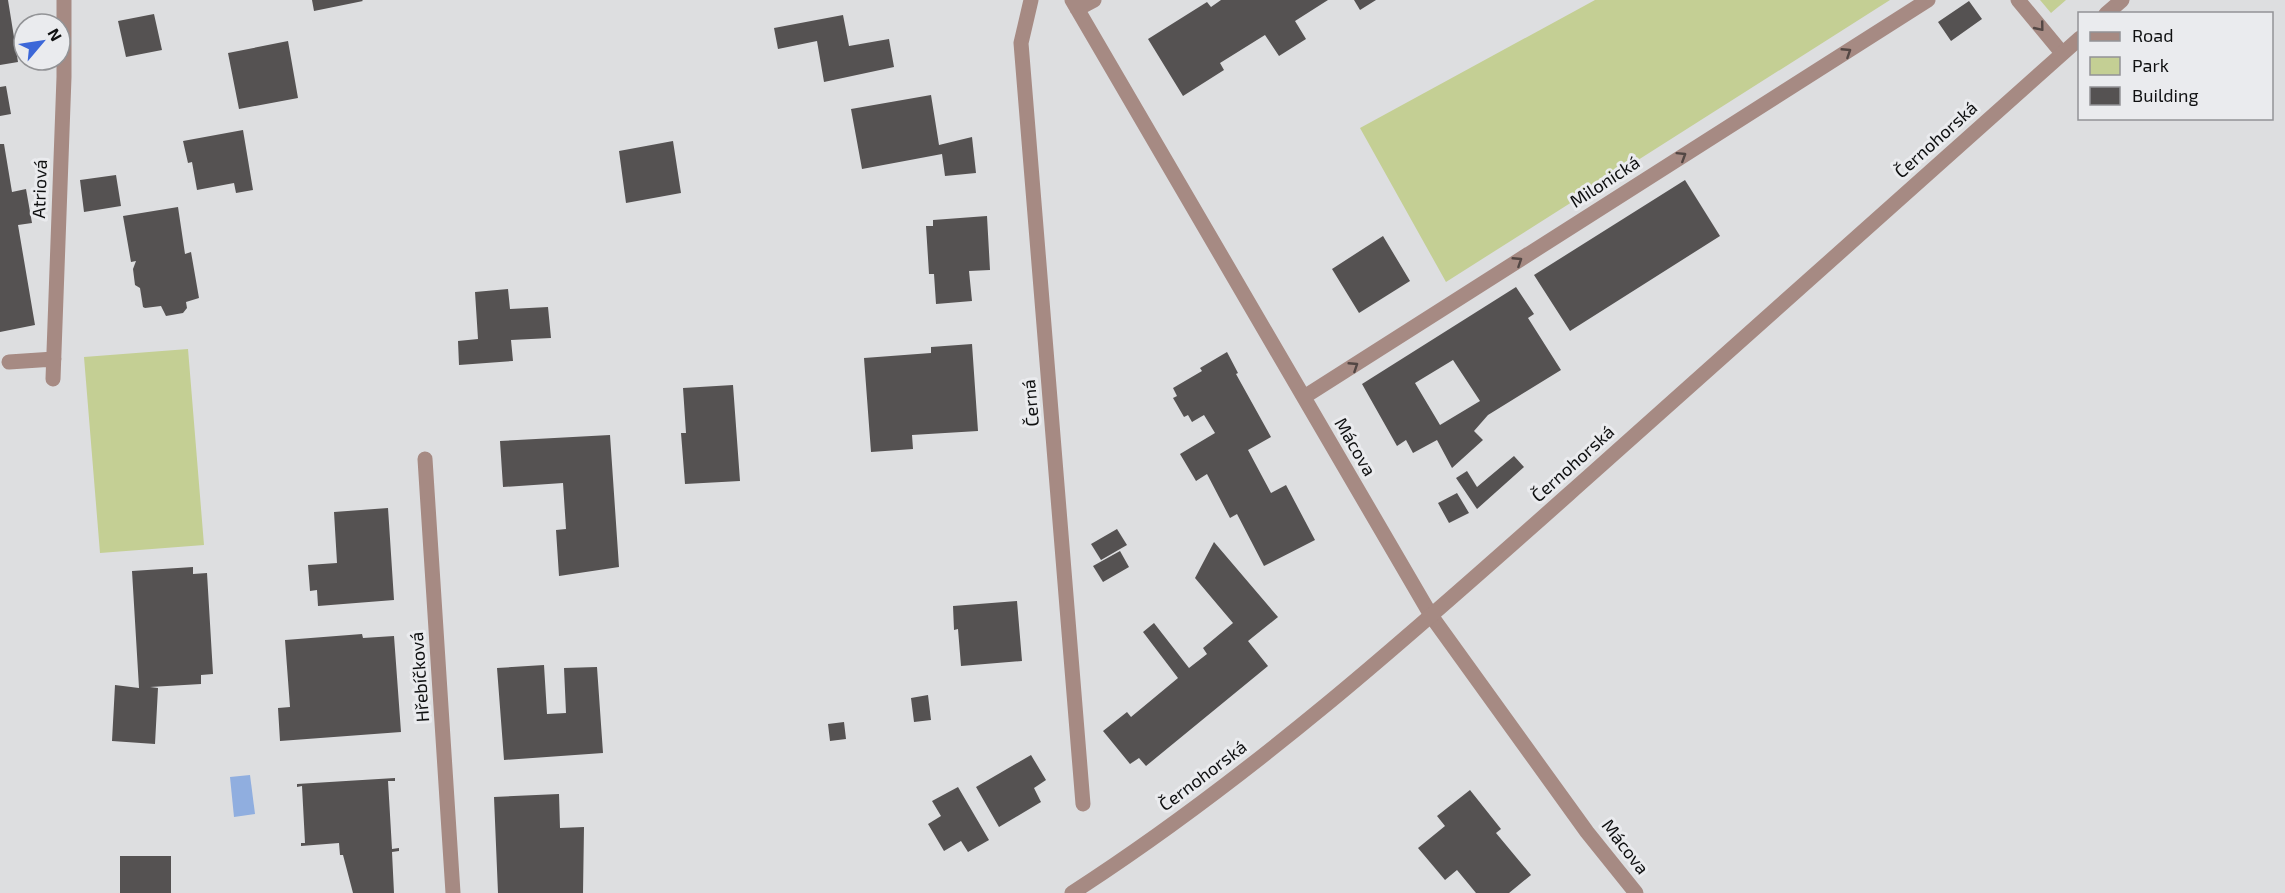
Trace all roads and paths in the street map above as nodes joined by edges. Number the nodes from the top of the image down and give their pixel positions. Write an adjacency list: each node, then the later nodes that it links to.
1 (64, 0): 11 (street, Atriová)
2 (1031, 0): 17 (street, Černá)
3 (1094, 0): 7 (street)
4 (1928, 0): 14 (street, Milonická, one-way to 4)
5 (2019, 0): 10 (street, one-way to 10)
6 (2122, 0): 8 (street)
7 (1074, 4): 14 (street, Mácova)
8 (2108, 12)
9 (2078, 39): 10 (street, Černohorská)
10 (2062, 53): 16 (street, Černohorská)
11 (54, 359): 12 (street); 13 (street, Atriová)
12 (9, 362)
13 (53, 379)
14 (1304, 397): 16 (street, Mácova)
15 (425, 459): 18 (street, Hřebíčková)
16 (1432, 616): 19 (street, Černohorská); 20 (street, Mácova)
17 (1083, 804)
18 (453, 893)
19 (1072, 893)
20 (1636, 893)

